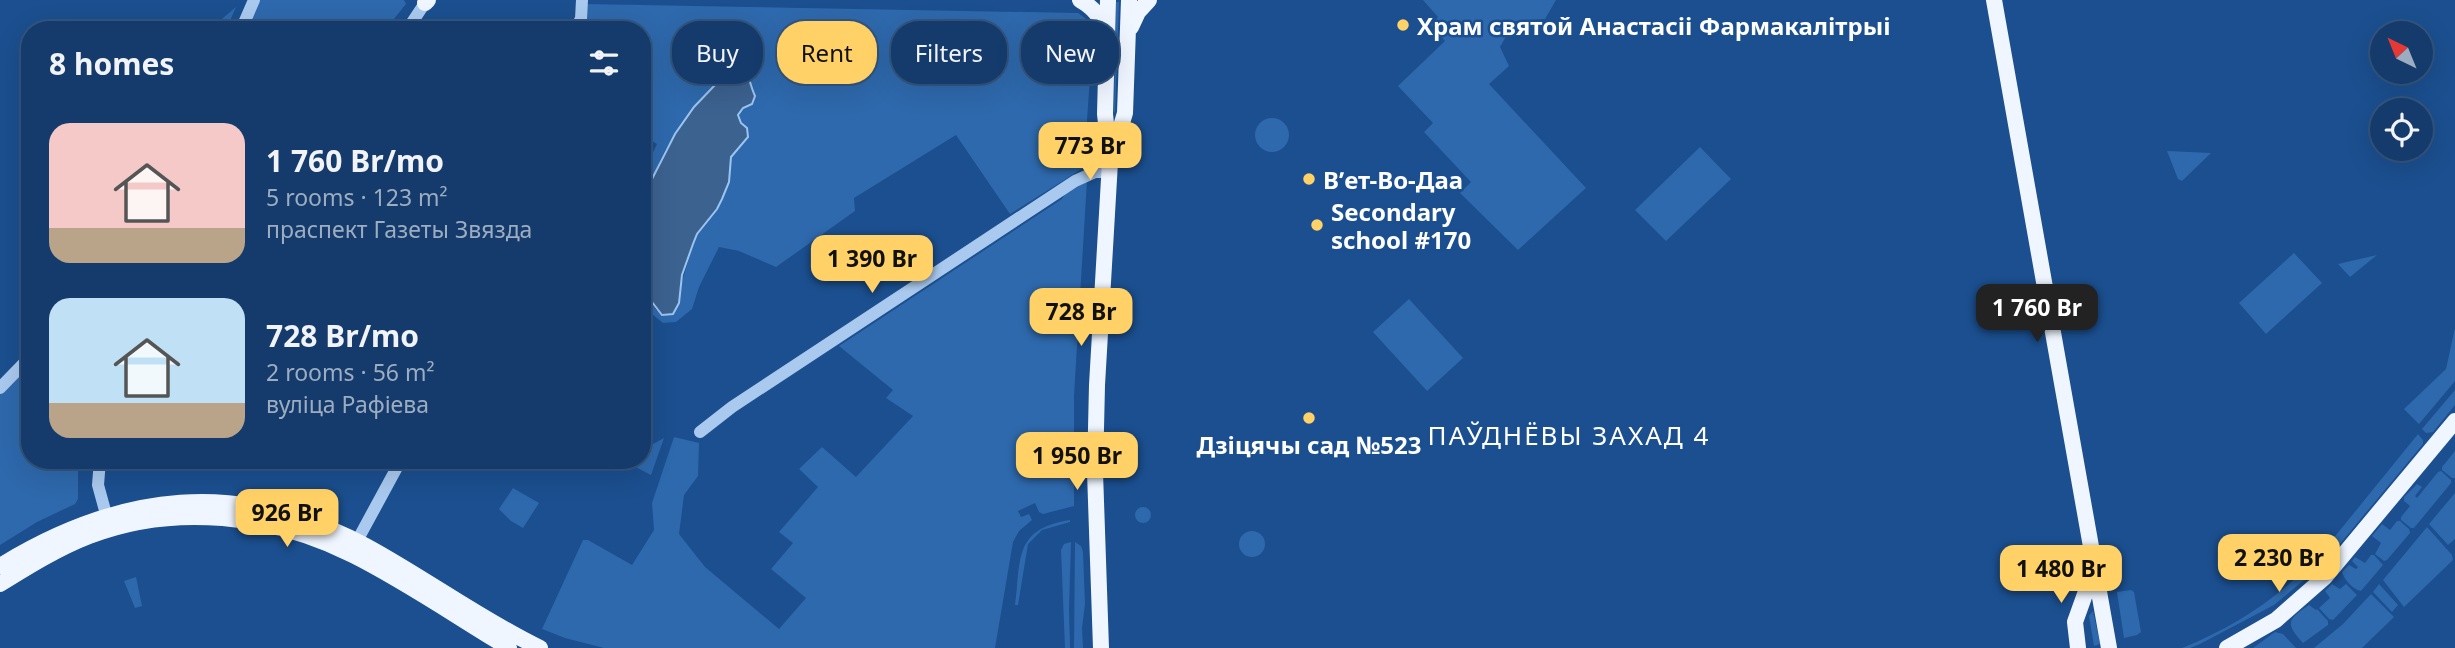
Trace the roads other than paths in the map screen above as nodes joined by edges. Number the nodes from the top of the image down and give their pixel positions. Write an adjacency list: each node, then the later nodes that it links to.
1 (254, 0): 9 (street)
2 (582, 0): 11 (street)
3 (1080, 0): 12 (main road)
4 (1108, 0): 13 (main road)
5 (1129, 0): 14 (main road)
6 (1149, 0): 14 (main road)
7 (1994, 0): 26 (main road)
8 (426, 1): 10 (street)
9 (246, 21)
10 (413, 21)
11 (580, 21)
12 (1101, 21)
13 (1108, 21)
14 (1127, 40): 16 (main road)
15 (1106, 84): 16 (main road)
16 (1109, 167): 20 (street); 30 (main road)
17 (21, 366): 18 (street)
18 (0, 388)
19 (2455, 421): 33 (main road)
20 (700, 432)
21 (99, 469): 23 (street)
22 (396, 469): 24 (street)
23 (108, 522): 24 (main road); 25 (main road); 27 (main road); 29 (main road)
24 (356, 541): 28 (main road)
25 (0, 566)
26 (2095, 566): 31 (main road); 32 (main road)
27 (0, 584)
28 (532, 646)
29 (509, 648)
30 (1101, 648)
31 (2078, 648)
32 (2109, 648)
33 (2227, 648)

